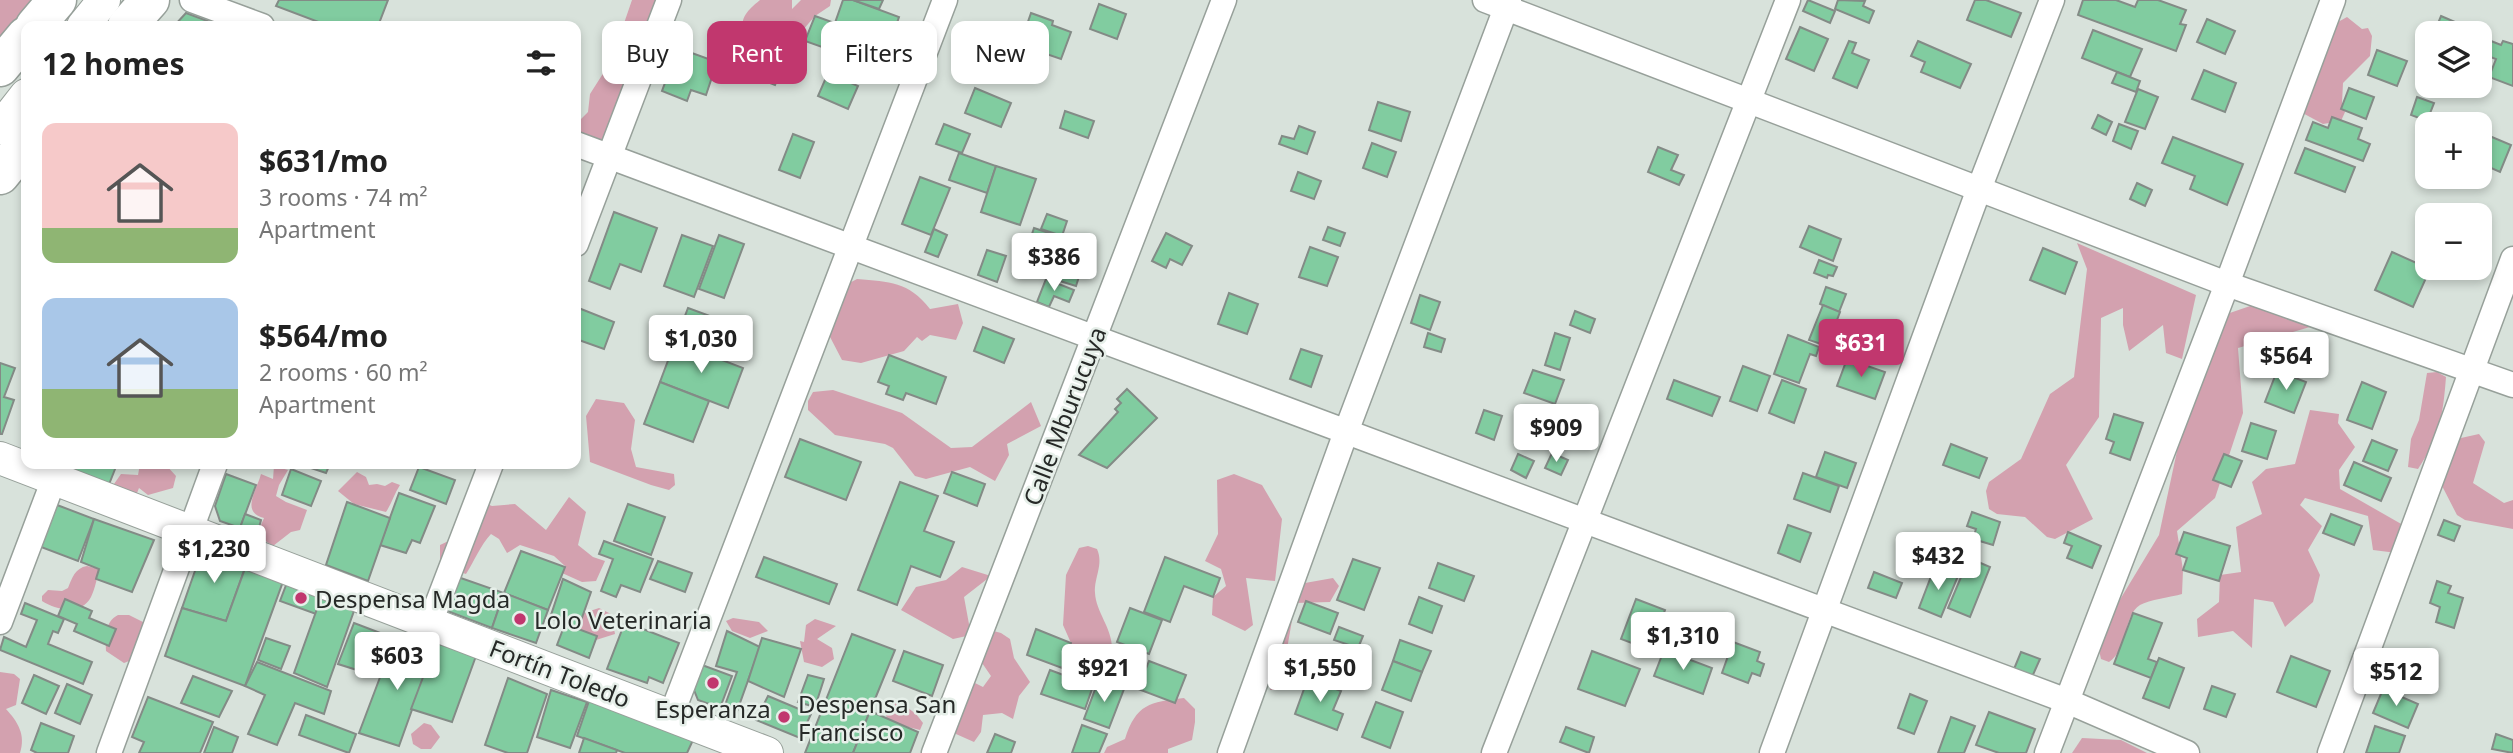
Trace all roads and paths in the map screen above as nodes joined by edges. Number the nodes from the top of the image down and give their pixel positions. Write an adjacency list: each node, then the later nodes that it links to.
1 (57, 0): 12 (highway)
2 (104, 0): 13 (street)
3 (150, 0): 14 (highway)
4 (192, 0): 15 (street)
5 (669, 0): 23 (street)
6 (945, 0): 27 (street)
7 (1224, 0): 30 (street, Calle Mburucuya)
8 (1788, 0): 19 (street)
9 (2052, 0): 25 (street)
10 (2333, 0): 29 (street)
11 (1500, 3): 19 (street); 33 (street)
12 (39, 21)
13 (87, 21)
14 (131, 21)
15 (249, 21)
16 (21, 42): 17 (highway)
17 (0, 67)
18 (21, 101): 20 (street)
19 (1749, 101): 25 (street); 40 (street)
20 (0, 128)
21 (581, 146): 23 (street)
22 (21, 149): 24 (highway)
23 (609, 156): 26 (street); 27 (street)
24 (0, 175)
25 (1979, 189): 29 (street); 42 (street)
26 (581, 231)
27 (851, 246): 30 (street); 46 (street)
28 (2513, 259): 31 (street)
29 (2228, 284): 31 (street); 45 (street)
30 (1094, 337): 33 (street); 49 (street, Calle Mburucuya)
31 (2471, 369): 32 (street); 55 (street)
32 (2513, 385)
33 (1346, 432): 40 (street); 50 (street)
34 (0, 458): 35 (street, Fortín Toledo)
35 (21, 466)
36 (28, 469): 39 (street, Fortín Toledo)
37 (213, 469): 41 (street)
38 (489, 469): 44 (street)
39 (54, 479): 41 (street, Fortín Toledo); 43 (street)
40 (1585, 521): 42 (street); 51 (street)
41 (190, 531): 44 (street, Fortín Toledo); 47 (street)
42 (1824, 612): 45 (street); 52 (street)
43 (0, 622)
44 (430, 623): 46 (street, Fortín Toledo)
45 (2067, 701): 53 (street); 54 (street)
46 (671, 716): 48 (street, Fortín Toledo)
47 (109, 753)
48 (767, 753)
49 (934, 753)
50 (1230, 753)
51 (1494, 753)
52 (1772, 753)
53 (2047, 753)
54 (2187, 753)
55 (2330, 753)

